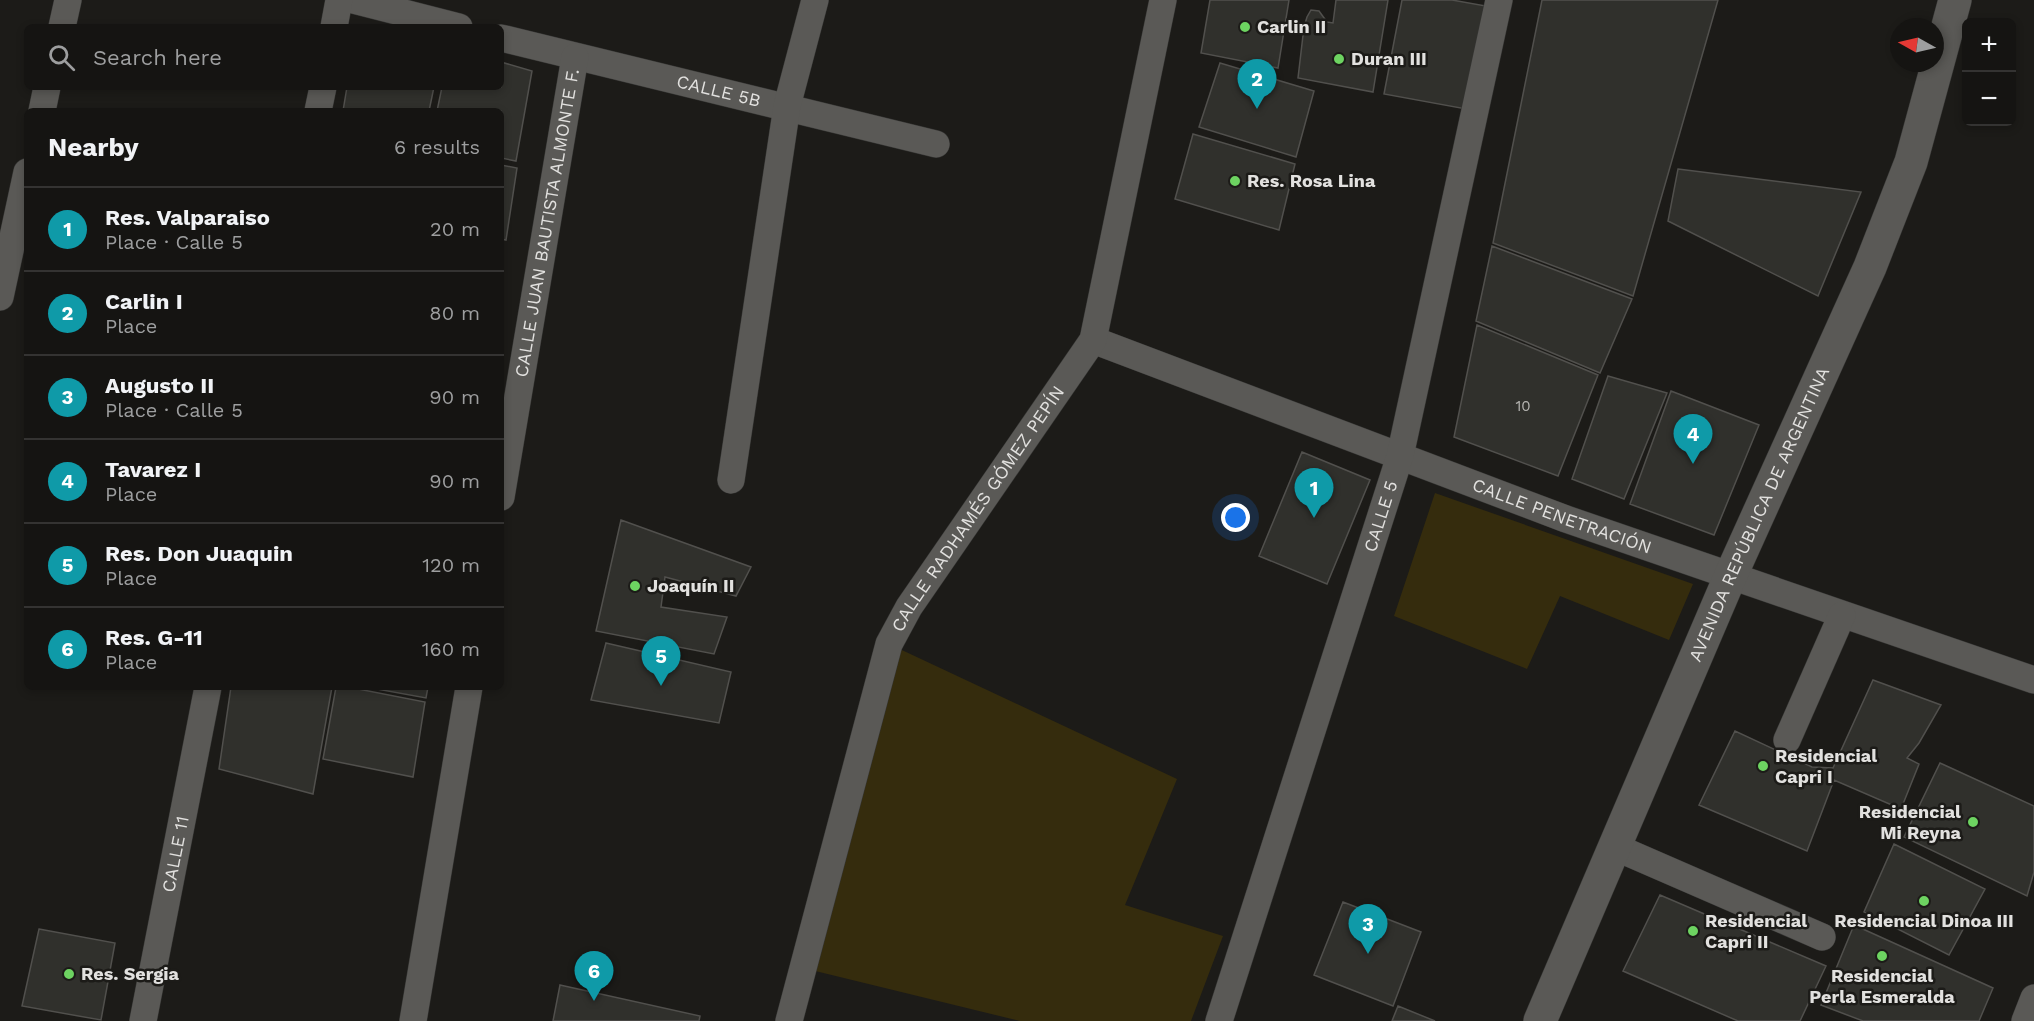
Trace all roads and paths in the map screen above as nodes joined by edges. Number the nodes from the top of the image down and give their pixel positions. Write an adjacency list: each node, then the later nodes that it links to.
1 (68, 0): 8 (street)
2 (339, 0): 9 (street)
3 (353, 0): 10 (street)
4 (816, 0): 15 (street)
5 (1163, 0): 22 (street, CALLE RADHAMÉS GÓMEZ PEPÍN)
6 (1499, 0): 23 (street, CALLE 5)
7 (1956, 0): 26 (main road, AVENIDA REPÚBLICA DE ARGENTINA)
8 (63, 24)
9 (335, 24)
10 (447, 24)
11 (504, 39): 12 (street, CALLE 5B)
12 (575, 57): 15 (street, CALLE 5B); 24 (street, CALLE JUAN BAUTISTA ALMONTE F.)
13 (46, 90): 16 (street)
14 (322, 90): 17 (street)
15 (787, 106): 18 (street, CALLE 5B); 25 (street)
16 (43, 108)
17 (319, 108)
18 (936, 144)
19 (24, 177): 20 (street)
20 (10, 198): 21 (street)
21 (0, 297)
22 (1093, 340): 23 (street, CALLE PENETRACIÓN); 37 (street, CALLE RADHAMÉS GÓMEZ PEPÍN)
23 (1400, 456): 26 (street, CALLE PENETRACIÓN); 38 (street, CALLE 5)
24 (504, 479)
25 (731, 480)
26 (1730, 577): 27 (street, CALLE PENETRACIÓN); 32 (main road, AVENIDA REPÚBLICA DE ARGENTINA)
27 (1842, 615): 28 (street, CALLE PENETRACIÓN); 31 (street)
28 (2034, 680)
29 (207, 690): 35 (street, CALLE 11)
30 (468, 690): 36 (street)
31 (1787, 740)
32 (1615, 847): 33 (street); 39 (main road, AVENIDA REPÚBLICA DE ARGENTINA)
33 (1822, 936)
34 (2034, 998): 40 (street)
35 (143, 1021)
36 (413, 1021)
37 (789, 1021)
38 (1219, 1021)
39 (1540, 1021)
40 (2025, 1021)

